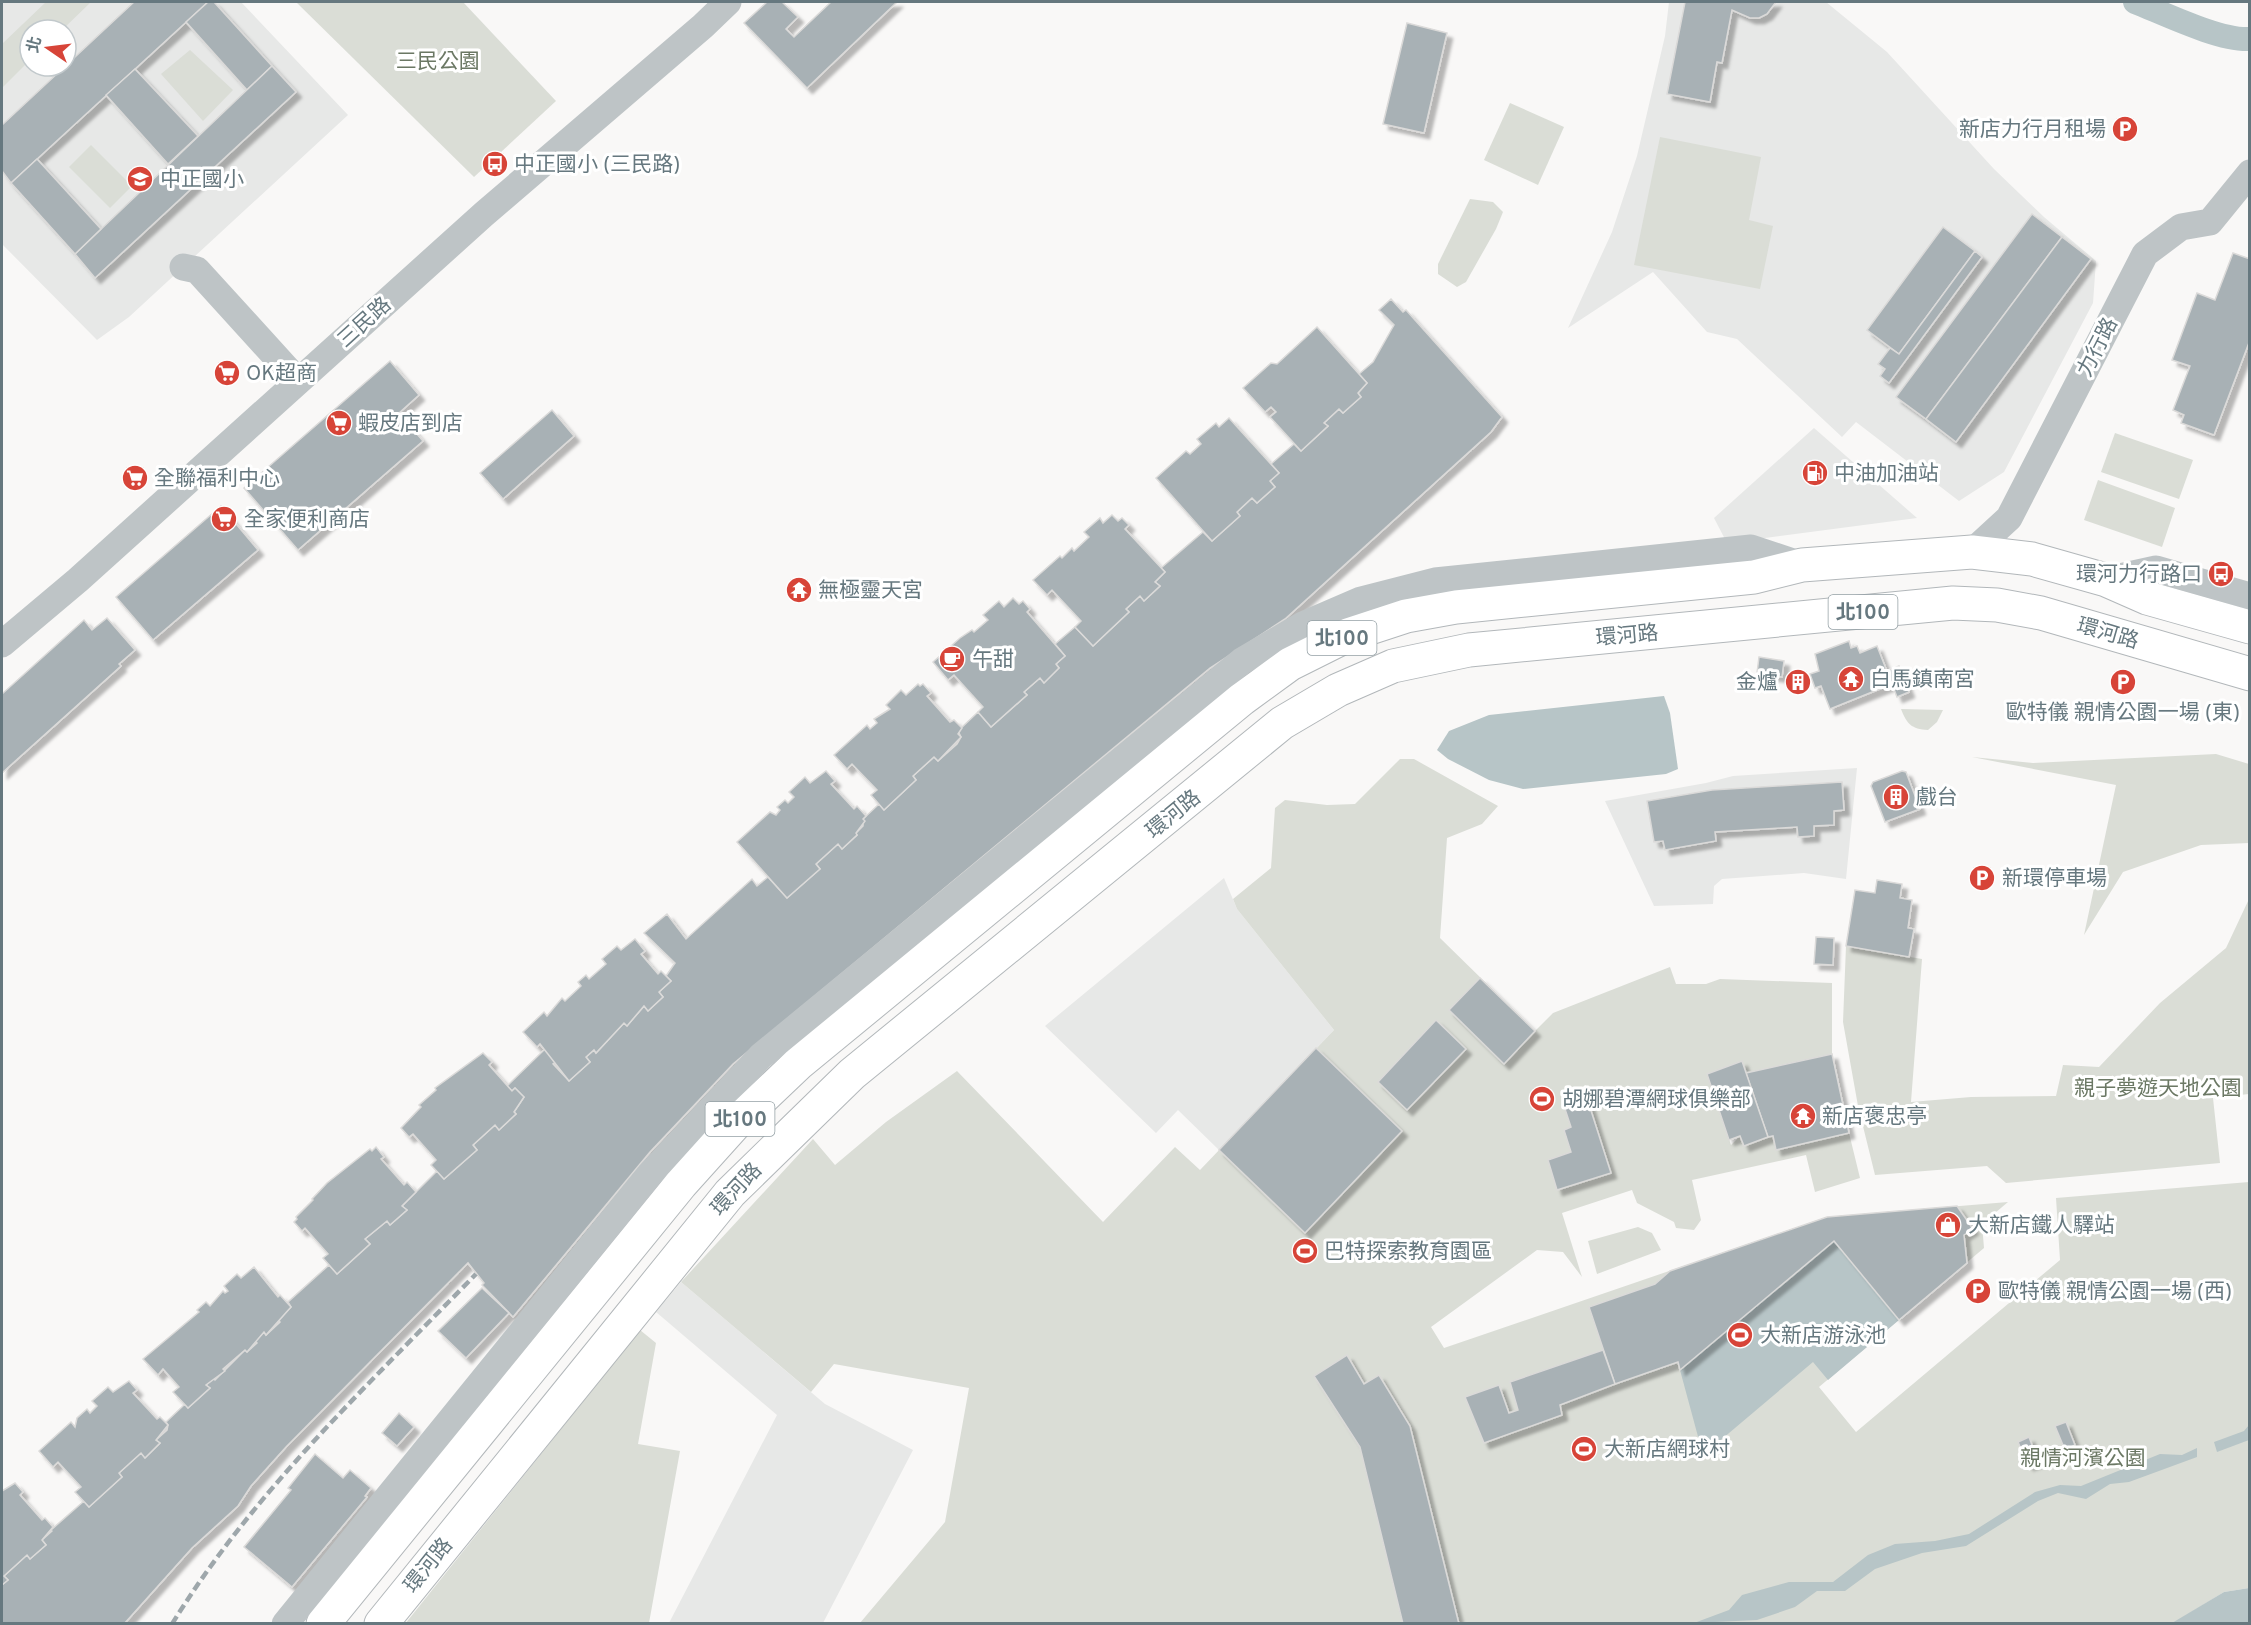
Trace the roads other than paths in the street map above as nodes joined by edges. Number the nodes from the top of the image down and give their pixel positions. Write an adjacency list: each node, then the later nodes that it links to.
1 (728, 2): 4 (street, 三民路)
2 (2250, 173): 5 (street, 力行路)
3 (183, 267): 4 (street)
4 (298, 381): 10 (street, 三民路)
5 (1972, 552): 6 (highway, 環河路 / 北100); 7 (highway, 環河路 / 北100)
6 (1802, 565): 12 (street, 環河路); 13 (highway, 環河路 / 北100)
7 (2106, 580): 8 (street, 環河路); 9 (highway, 環河路 / 北100)
8 (2250, 596)
9 (2250, 627)
10 (2, 644)
11 (2250, 674): 14 (highway, 環河路 / 北100)
12 (285, 1623)
13 (323, 1623)
14 (381, 1623)

